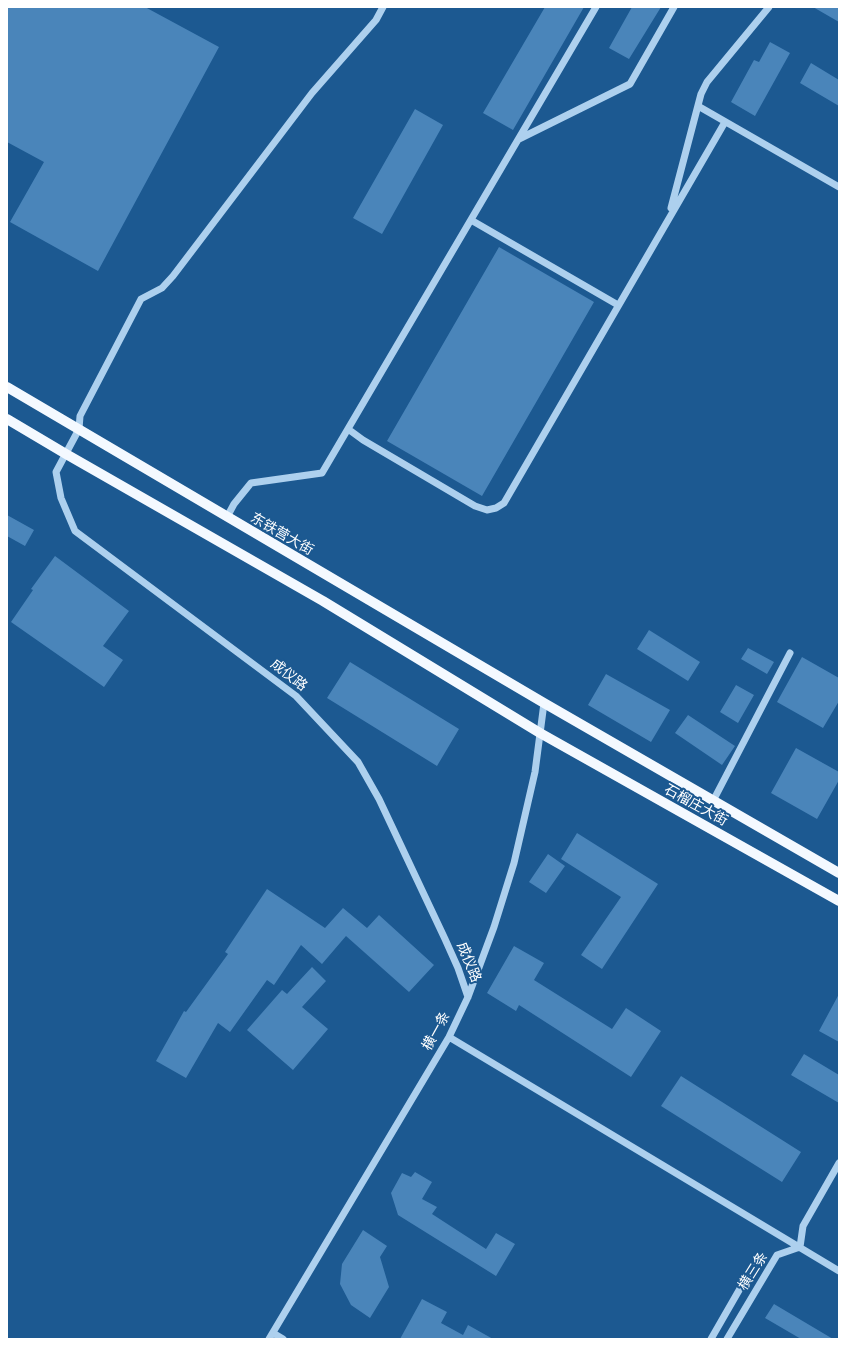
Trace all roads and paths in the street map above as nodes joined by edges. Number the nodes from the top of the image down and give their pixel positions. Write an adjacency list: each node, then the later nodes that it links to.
1 (383, 7): 14 (street, 成仪路)
2 (596, 7): 7 (street)
3 (674, 7): 7 (street)
4 (769, 7): 5 (street)
5 (698, 106): 6 (street); 9 (street)
6 (724, 122): 8 (street); 9 (street)
7 (519, 139): 10 (street)
8 (839, 187)
9 (668, 218): 11 (street)
10 (471, 220): 11 (street); 15 (street)
11 (618, 305): 15 (street)
12 (7, 387): 14 (main road, 东铁营大街)
13 (7, 418): 16 (main road)
14 (79, 429): 16 (street, 成仪路); 17 (main road, 东铁营大街)
15 (348, 429): 17 (street)
16 (66, 454): 20 (main road); 24 (street, 成仪路)
17 (226, 517): 19 (main road, 东铁营大街)
18 (790, 654): 21 (street)
19 (544, 703): 20 (street, 横一条); 21 (main road, 石榴庄大街)
20 (540, 733): 23 (main road, 石榴庄大街); 24 (street, 横一条)
21 (713, 802): 22 (main road, 石榴庄大街)
22 (839, 873)
23 (839, 901)
24 (468, 997): 25 (street, 横一条)
25 (449, 1037): 27 (street); 30 (street, 横一条)
26 (839, 1163): 27 (street)
27 (800, 1247): 29 (street); 33 (street, 横三条)
28 (753, 1266): 32 (street)
29 (839, 1271)
30 (271, 1336): 31 (street)
31 (284, 1339)
32 (710, 1339)
33 (727, 1339)

